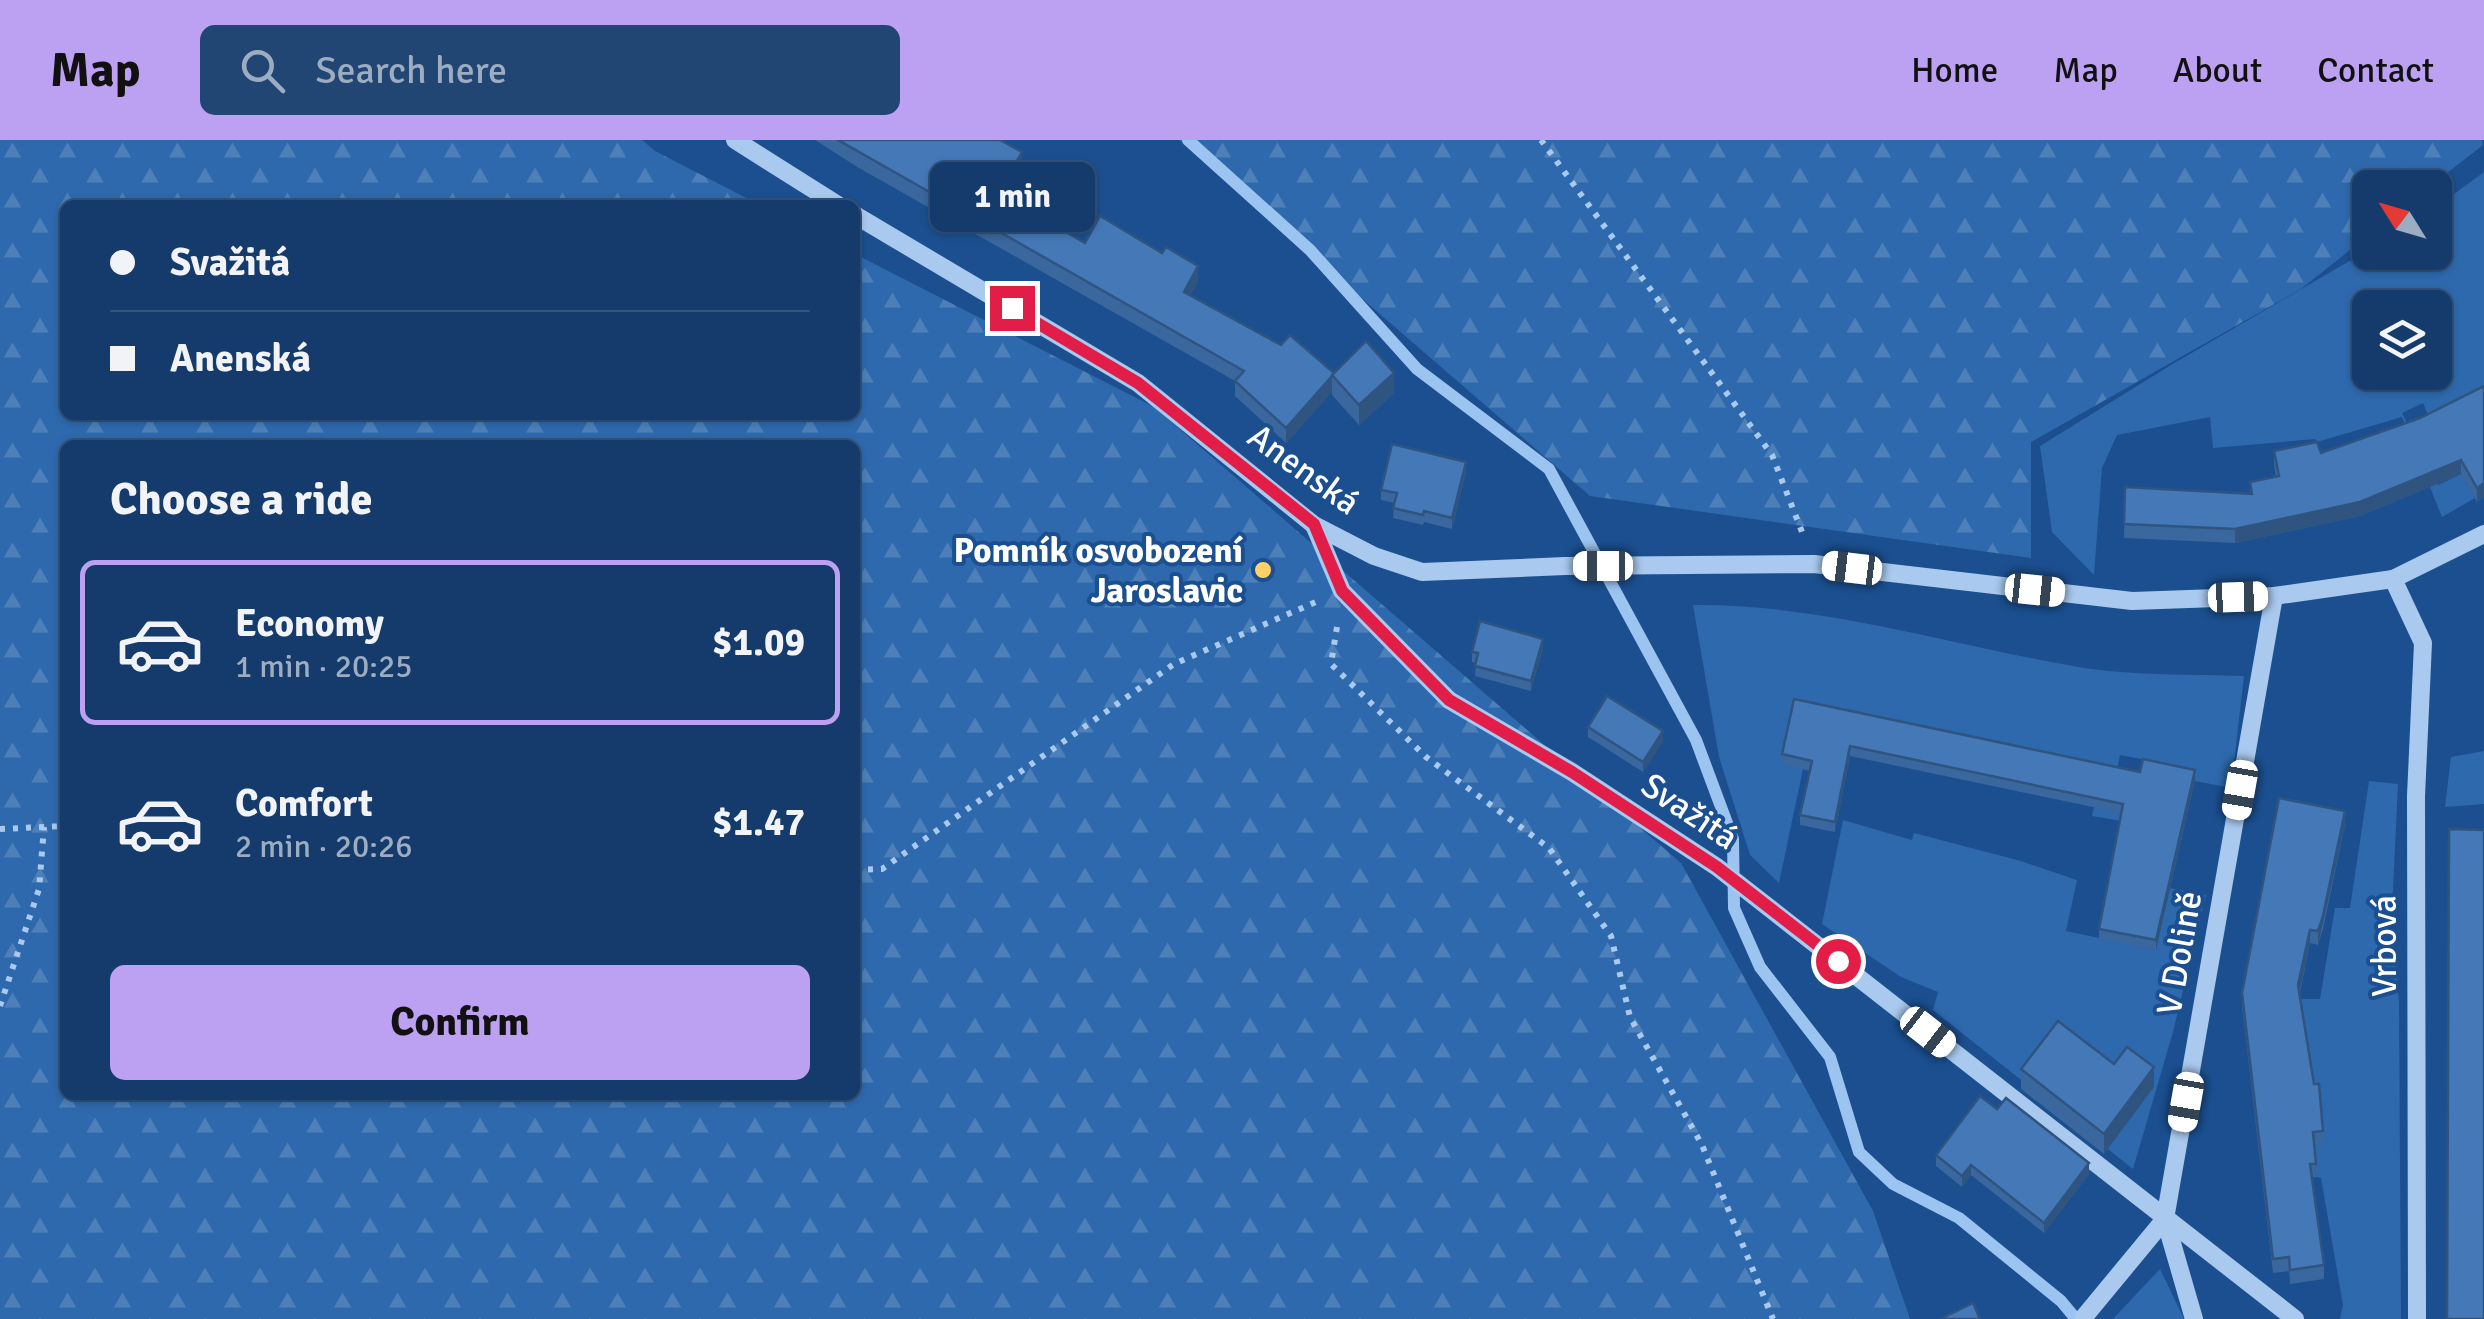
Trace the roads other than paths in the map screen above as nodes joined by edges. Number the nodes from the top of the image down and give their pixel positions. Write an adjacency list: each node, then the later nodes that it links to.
1 (734, 140): 2 (street)
2 (830, 200)
3 (860, 218): 4 (street, Anenská)
4 (1314, 524): 7 (street, Anenská); 8 (street, Svažitá)
5 (2484, 534): 6 (street, Anenská)
6 (2393, 580): 7 (street, Anenská); 12 (street, Vrbová)
7 (2274, 596): 8 (street, V Dolině)
8 (2165, 1219): 9 (street); 10 (street, V Dolině); 11 (street, Svažitá)
9 (2084, 1317)
10 (2194, 1319)
11 (2296, 1319)
12 (2417, 1319)

